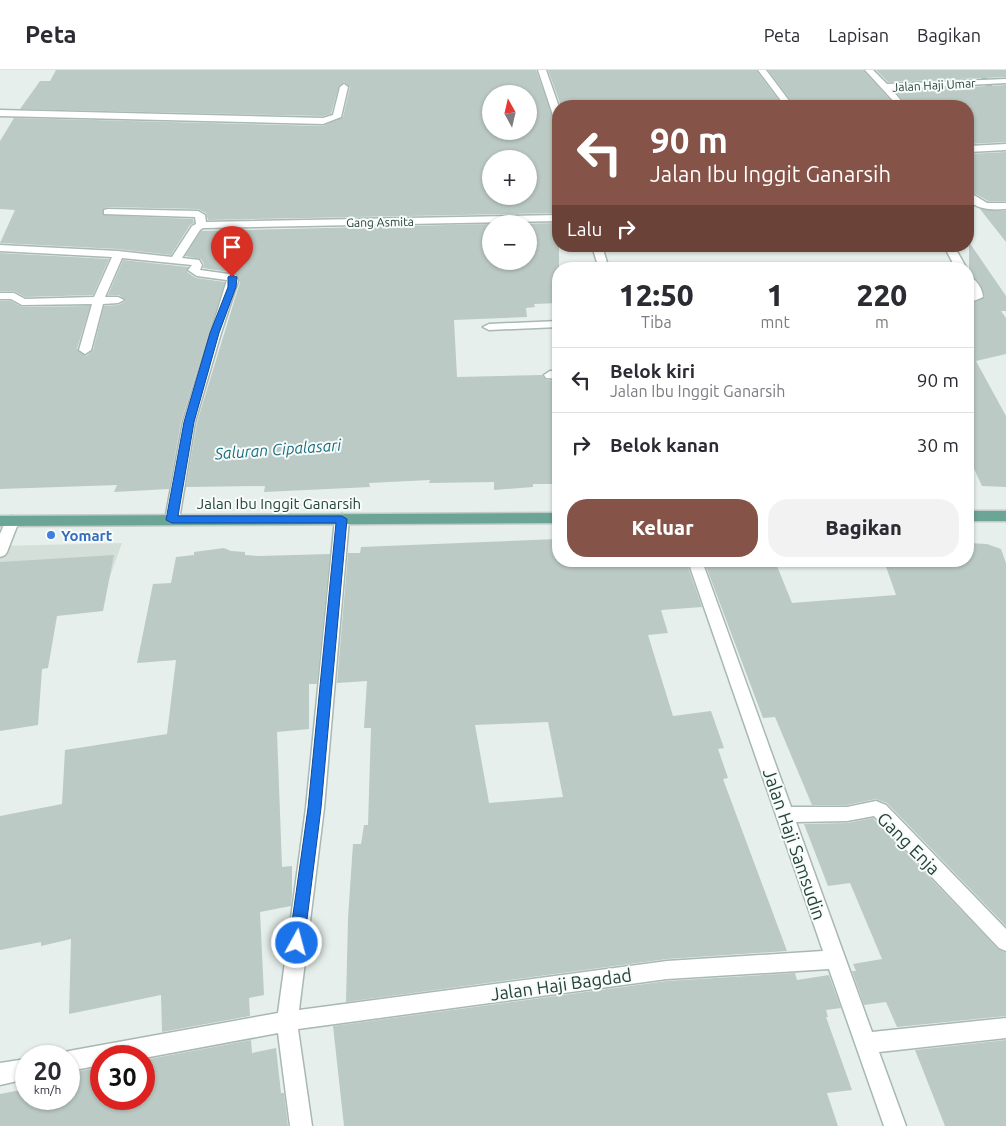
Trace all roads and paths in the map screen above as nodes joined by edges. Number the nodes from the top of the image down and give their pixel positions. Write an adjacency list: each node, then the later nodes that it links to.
1 (542, 70): 9 (street)
2 (762, 70): 7 (street)
3 (869, 70): 6 (street, Jalan Haji Umar)
4 (1006, 80): 6 (street, Jalan Haji Umar)
5 (344, 87): 10 (street)
6 (885, 87): 8 (street)
7 (784, 100)
8 (897, 100)
9 (552, 101)
10 (0, 114)
11 (1006, 147): 12 (street)
12 (974, 148)
13 (974, 202): 14 (street)
14 (1006, 206)
15 (108, 212): 17 (street)
16 (552, 218): 17 (street, Gang Asmita)
17 (201, 225): 20 (street)
18 (0, 248): 19 (street)
19 (118, 254): 20 (street); 25 (street)
20 (175, 260): 33 (street)
21 (974, 288): 23 (street)
22 (0, 296): 25 (street)
23 (974, 298)
24 (118, 300): 25 (street)
25 (98, 301): 28 (street)
26 (552, 324): 27 (street)
27 (489, 327)
28 (85, 350)
29 (974, 516): 30 (main road)
30 (1006, 516)
31 (552, 518): 32 (main road, Jalan Ibu Inggit Ganarsih)
32 (342, 519): 33 (main road, Jalan Ibu Inggit Ganarsih); 40 (street)
33 (172, 520): 34 (main road, Jalan Ibu Inggit Ganarsih)
34 (6, 521): 35 (street)
35 (0, 552)
36 (698, 567): 37 (street, Jalan Haji Samsudin)
37 (785, 815): 38 (street, Gang Enja); 39 (street, Jalan Haji Samsudin)
38 (1006, 942)
39 (836, 959): 40 (street, Jalan Haji Bagdad); 42 (street, Jalan Haji Samsudin)
40 (287, 1021): 43 (street, Jalan Haji Bagdad); 46 (street)
41 (1006, 1028): 42 (street)
42 (866, 1043): 47 (street, Jalan Haji Samsudin)
43 (80, 1059)
44 (15, 1071): 45 (street)
45 (0, 1074)
46 (301, 1126)
47 (895, 1126)

